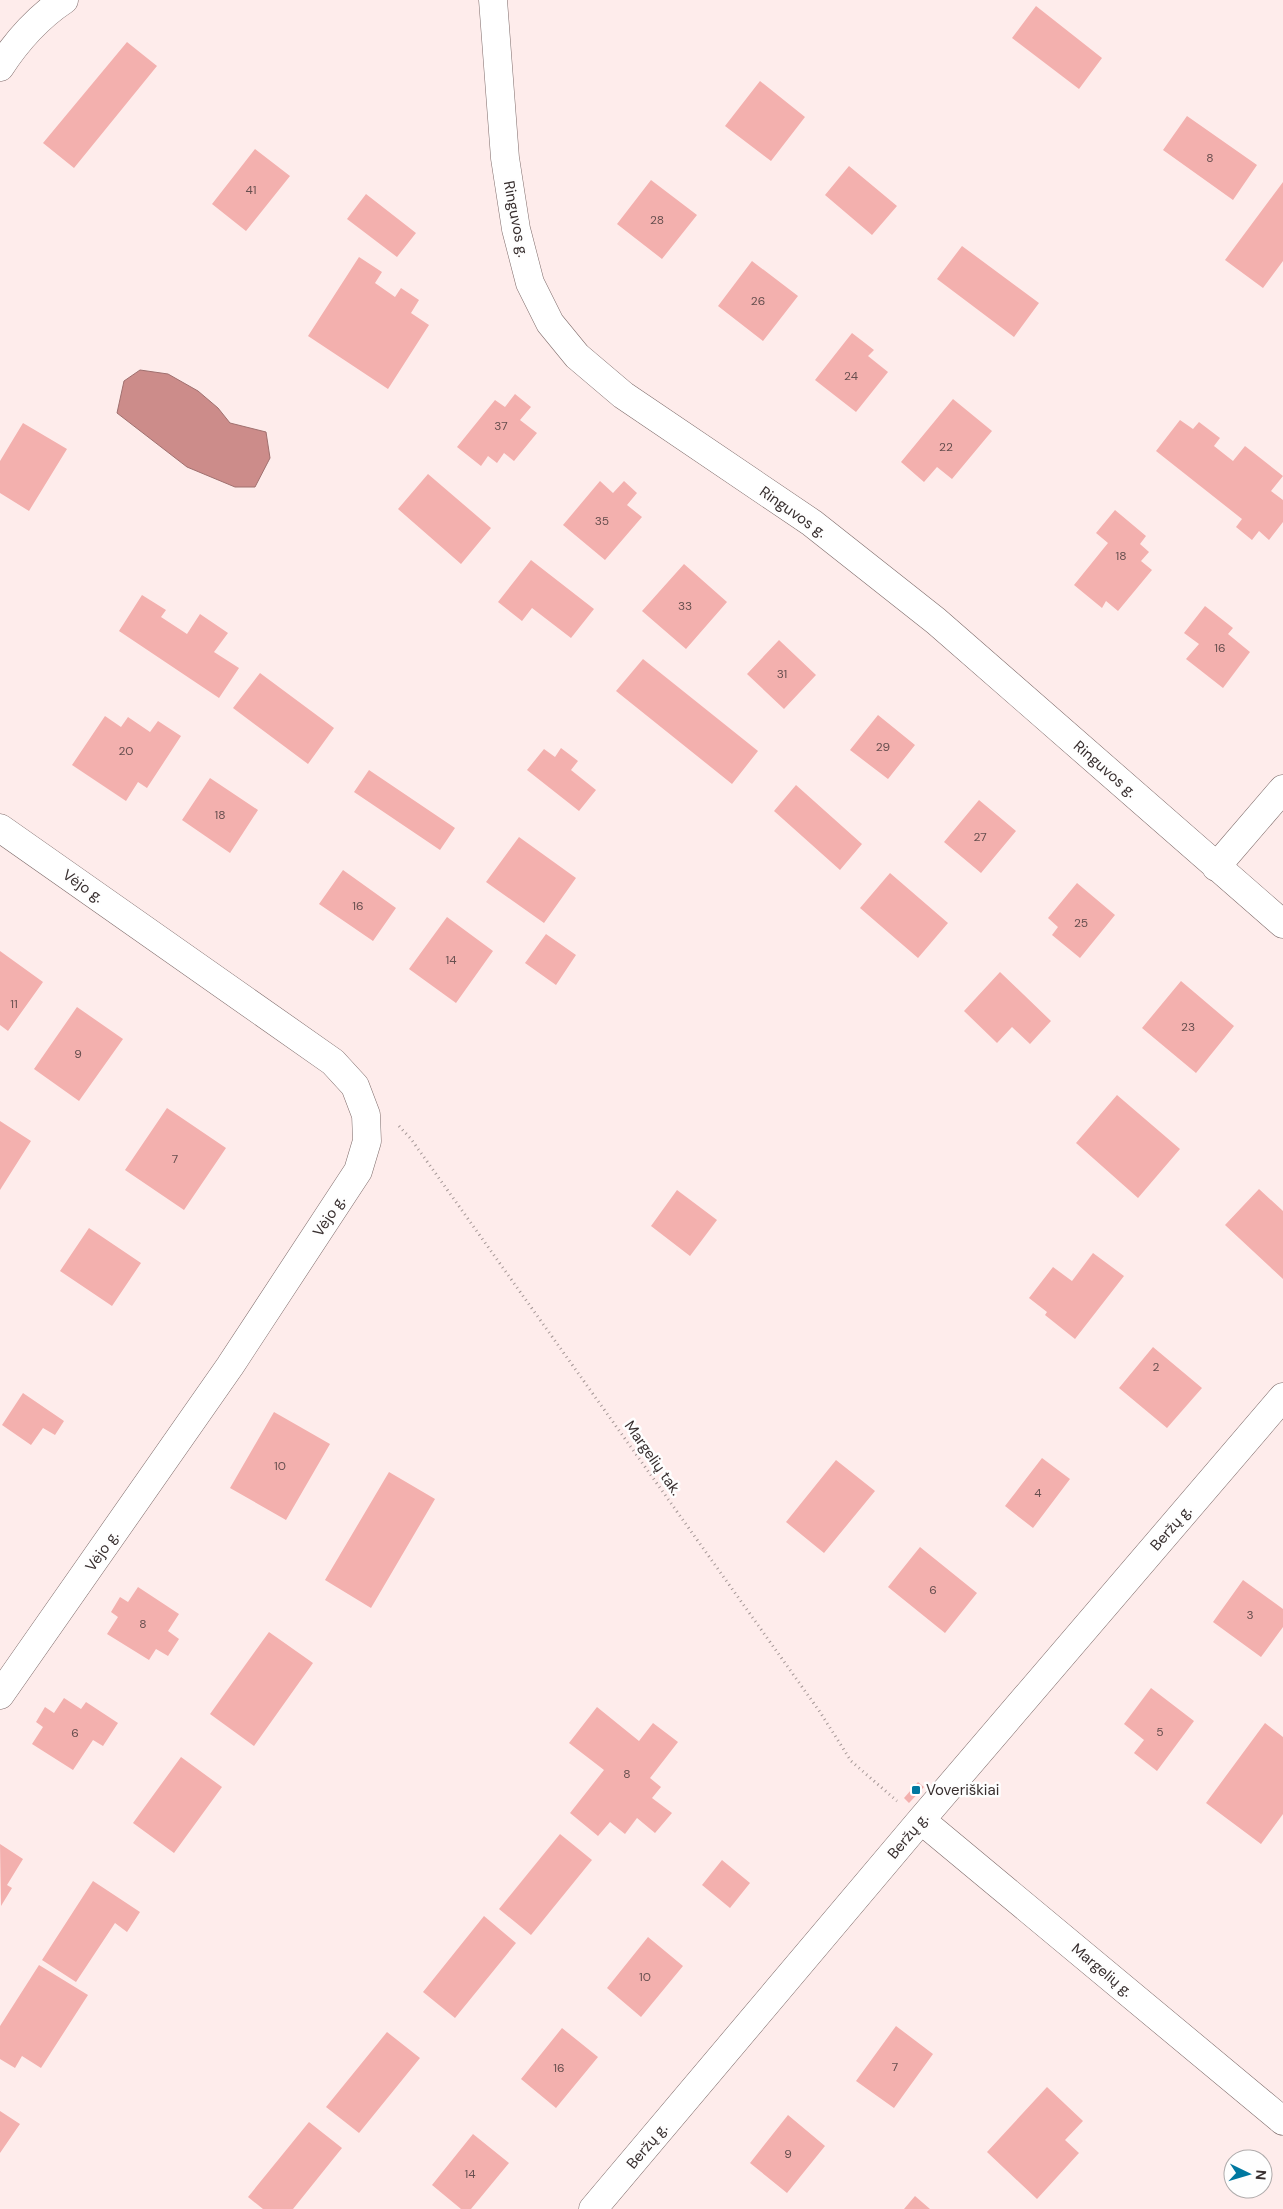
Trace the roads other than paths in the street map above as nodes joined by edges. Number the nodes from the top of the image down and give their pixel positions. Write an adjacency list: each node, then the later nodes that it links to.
1 (64, 0): 3 (street)
2 (493, 0): 6 (street, Ringuvos g.)
3 (0, 68)
4 (1283, 789): 6 (street)
5 (0, 828): 9 (street, Vėjo g.)
6 (1216, 866): 7 (street, Ringuvos g.)
7 (1283, 924)
8 (1283, 1397): 10 (street, Beržų g.)
9 (0, 1695)
10 (922, 1820): 11 (street, Margelių g.); 12 (street, Beržų g.)
11 (1283, 2121)
12 (593, 2209)

